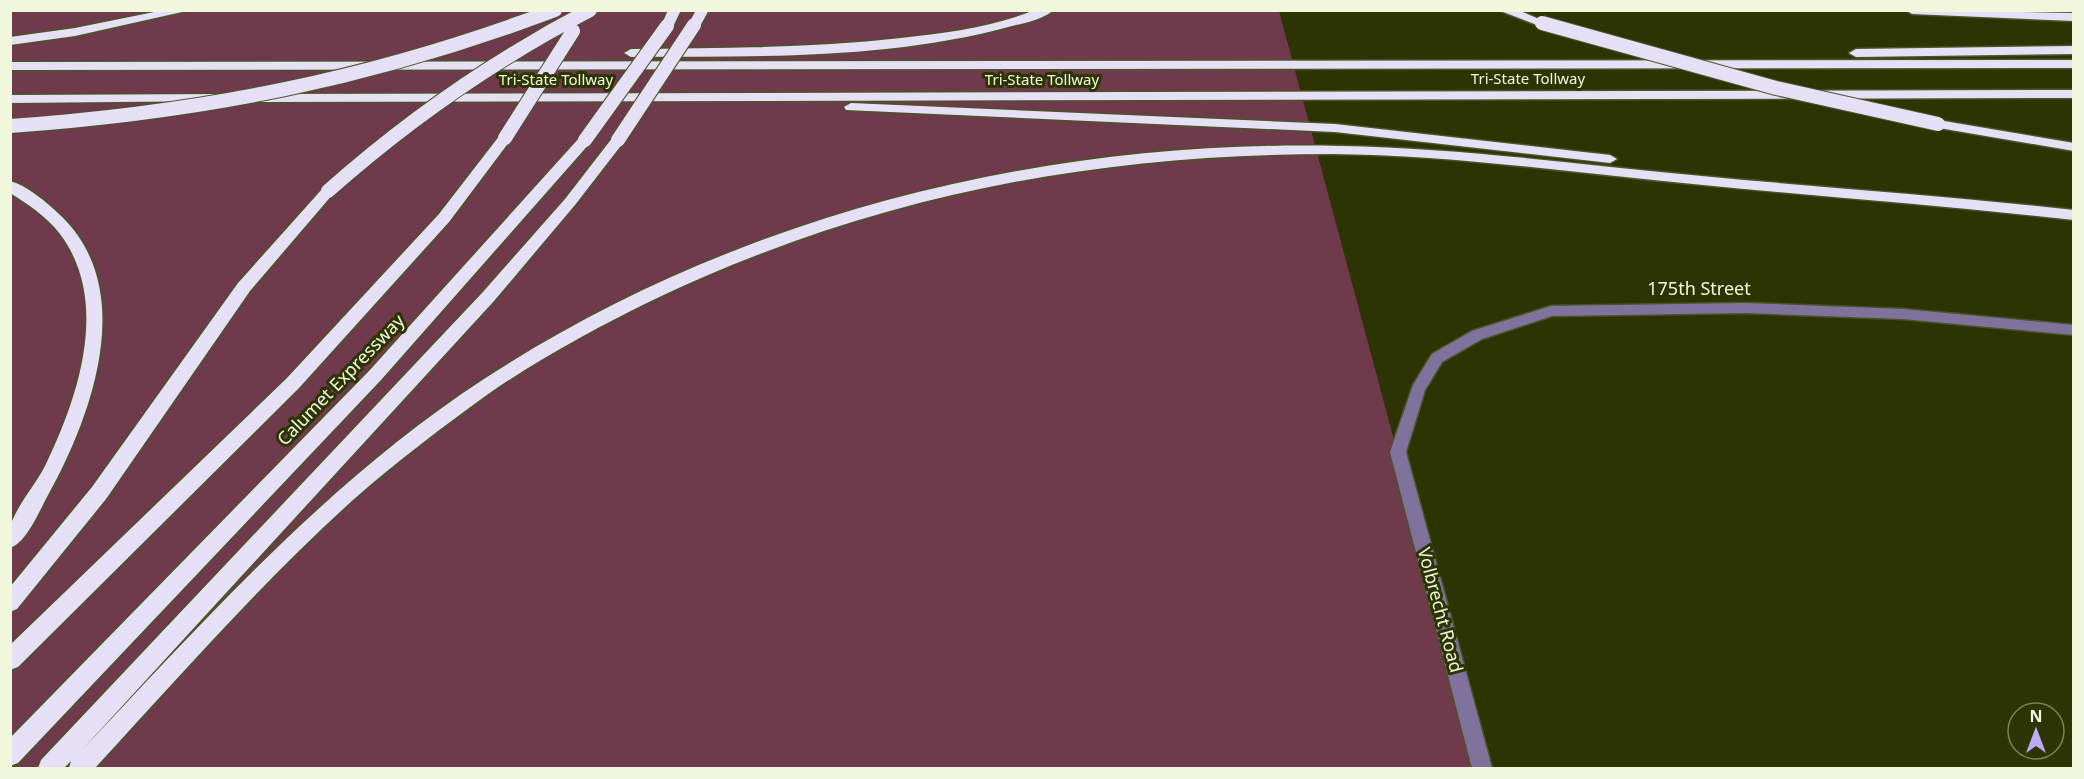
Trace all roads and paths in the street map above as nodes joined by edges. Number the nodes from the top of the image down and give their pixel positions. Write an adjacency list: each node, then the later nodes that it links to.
1 (185, 10): 12 (highway)
2 (555, 10): 21 (highway, bridge)
3 (583, 10): 30 (highway, bridge)
4 (590, 10): 29 (highway, bridge)
5 (675, 10): 31 (highway, Calumet Expressway, bridge)
6 (703, 10): 32 (highway, bridge)
7 (1048, 10): 17 (highway)
8 (1504, 10): 22 (highway, bridge)
9 (1912, 10): 10 (highway)
10 (1995, 11): 11 (highway)
11 (2073, 17)
12 (10, 41)
13 (2073, 50): 15 (highway)
14 (2073, 64): 15 (highway, Tri-State Tollway)
15 (1633, 65): 17 (highway, Tri-State Tollway)
16 (10, 66): 17 (highway, Tri-State Tollway)
17 (280, 66)
18 (2073, 94): 19 (highway, Tri-State Tollway)
19 (709, 96): 20 (highway, Tri-State Tollway); 24 (highway)
20 (10, 99)
21 (10, 126)
22 (2073, 147)
23 (10, 186): 28 (highway)
24 (1944, 201): 25 (highway); 33 (highway)
25 (2073, 215)
26 (2073, 330): 27 (street, 175th Street)
27 (1398, 453): 34 (street, Volbrecht Road)
28 (10, 540)
29 (10, 603)
30 (10, 660)
31 (10, 755)
32 (49, 768)
33 (80, 768)
34 (1482, 768)

